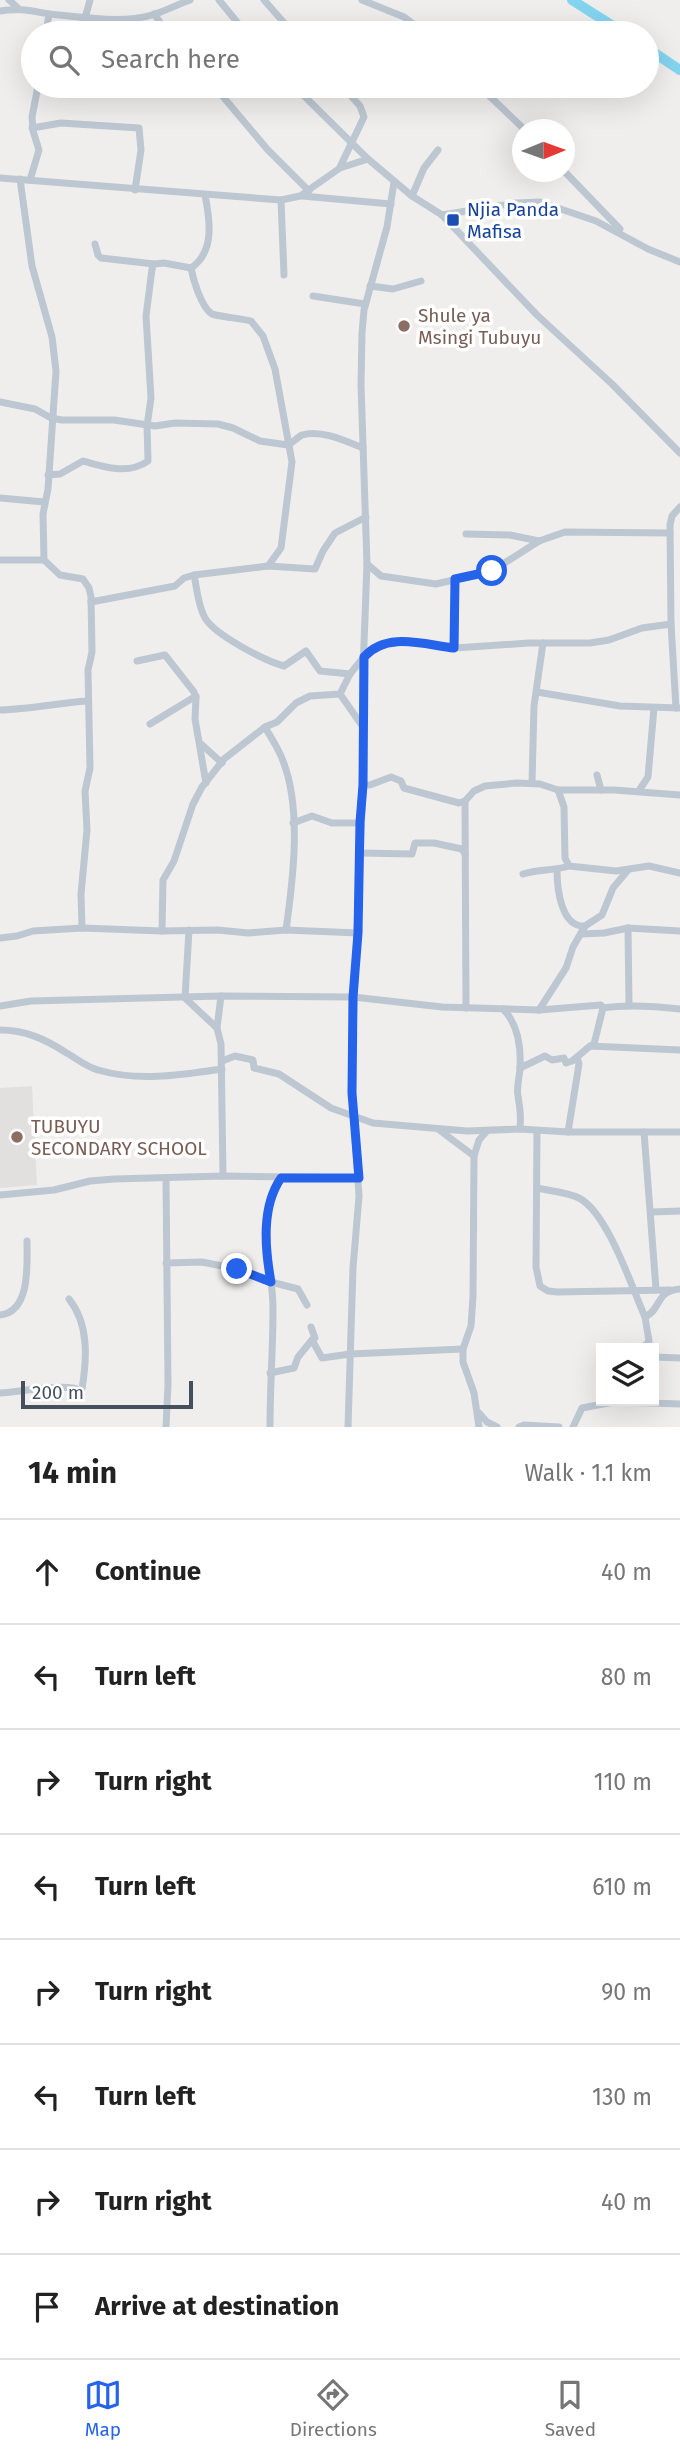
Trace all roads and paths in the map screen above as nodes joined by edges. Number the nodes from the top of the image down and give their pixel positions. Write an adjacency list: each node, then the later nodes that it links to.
1 (9, 0): 7 (street)
2 (90, 0): 11 (street)
3 (190, 0): 10 (street)
4 (219, 0): 15 (street)
5 (264, 0): 16 (street)
6 (362, 0): 17 (street)
7 (18, 8): 8 (street); 9 (street)
8 (0, 11)
9 (48, 14): 11 (street); 12 (street)
10 (154, 14): 11 (street); 14 (street)
11 (85, 18): 13 (street)
12 (47, 21)
13 (89, 21)
14 (159, 21)
15 (236, 21)
16 (282, 21)
17 (410, 21)
18 (35, 98): 24 (street)
19 (224, 98): 35 (street)
20 (306, 98): 25 (street)
21 (353, 98): 25 (street)
22 (492, 98): 23 (street)
23 (514, 119)
24 (32, 128): 31 (street); 34 (street)
25 (352, 143): 27 (street); 28 (street)
26 (438, 150): 38 (street)
27 (368, 159): 28 (street); 32 (street)
28 (340, 168): 35 (street)
29 (0, 178): 30 (street)
30 (20, 180): 31 (street); 53 (street)
31 (30, 180): 34 (street)
32 (394, 182): 38 (street); 40 (street)
33 (575, 182): 42 (street)
34 (135, 190): 36 (street)
35 (309, 191): 37 (street)
36 (205, 195): 39 (street); 46 (street)
37 (300, 196): 39 (street); 40 (street)
38 (412, 196): 41 (street)
39 (281, 200): 47 (street)
40 (391, 205): 49 (street)
41 (442, 215): 42 (street); 57 (street)
42 (631, 238): 44 (street)
43 (95, 244): 45 (street)
44 (680, 262)
45 (154, 264): 46 (street); 54 (street)
46 (191, 268): 55 (street)
47 (284, 275)
48 (421, 281): 49 (street)
49 (370, 286): 51 (street)
50 (313, 296): 51 (street)
51 (365, 304): 56 (street)
52 (0, 402): 53 (street)
53 (51, 418): 54 (street); 58 (street)
54 (147, 426): 55 (street); 58 (street)
55 (288, 445): 56 (street); 69 (street)
56 (363, 448): 62 (street)
57 (680, 453)
58 (48, 475): 60 (street)
59 (0, 498): 60 (street)
60 (44, 502): 67 (street)
61 (680, 507): 63 (street)
62 (366, 517): 68 (street); 69 (street)
63 (670, 533): 65 (street); 73 (street)
64 (466, 534): 65 (street)
65 (539, 541): 71 (street)
66 (0, 560): 67 (street)
67 (44, 560): 72 (street)
68 (367, 564): 71 (street); 76 (street)
69 (268, 566): 70 (street)
70 (194, 575): 72 (street); 78 (street)
71 (455, 579): 75 (street)
72 (91, 602): 82 (street)
73 (671, 624): 74 (street); 84 (street)
74 (543, 643): 75 (street); 79 (street)
75 (454, 648): 76 (street)
76 (364, 657): 78 (street); 88 (street)
77 (137, 662): 81 (street)
78 (350, 674): 80 (street)
79 (537, 692): 83 (street); 93 (street)
80 (340, 694): 87 (street); 88 (street)
81 (196, 696): 86 (street); 89 (street)
82 (87, 701): 85 (street); 110 (street)
83 (654, 708): 84 (street); 95 (street)
84 (678, 708)
85 (0, 710)
86 (150, 724)
87 (265, 727): 90 (street); 101 (street)
88 (363, 727): 94 (street)
89 (199, 743): 90 (street); 92 (street)
90 (222, 763): 92 (street)
91 (597, 775): 97 (street)
92 (206, 783): 114 (street)
93 (532, 783): 96 (street); 99 (street)
94 (363, 785): 99 (street); 100 (street)
95 (640, 789)
96 (558, 790): 97 (street); 104 (street)
97 (601, 790): 98 (street)
98 (680, 795)
99 (465, 801): 103 (street)
100 (360, 822): 101 (street); 102 (street)
101 (293, 823): 113 (street)
102 (360, 853): 103 (street); 116 (street)
103 (465, 854): 124 (street)
104 (569, 866): 105 (street); 106 (street)
105 (557, 870): 108 (street); 109 (street)
106 (628, 870): 107 (street); 109 (street)
107 (680, 873)
108 (523, 874)
109 (585, 926): 117 (street)
110 (82, 928): 114 (street); 118 (street)
111 (628, 928): 115 (street); 117 (street); 122 (street)
112 (189, 930): 113 (street); 114 (street); 121 (street)
113 (286, 930): 116 (street)
114 (162, 931)
115 (680, 931)
116 (358, 933): 120 (street)
117 (580, 934): 128 (street)
118 (0, 938)
119 (221, 996): 120 (street); 121 (street); 129 (street)
120 (353, 997): 124 (street); 136 (street)
121 (185, 998): 123 (street); 129 (street)
122 (629, 1004): 125 (street); 127 (street)
123 (0, 1006)
124 (466, 1008): 126 (street)
125 (603, 1008): 128 (street); 131 (street)
126 (503, 1009): 128 (street); 135 (street)
127 (680, 1009)
128 (539, 1010)
129 (217, 1028): 134 (street)
130 (0, 1030): 134 (street)
131 (590, 1046): 132 (street); 133 (street)
132 (680, 1050)
133 (577, 1057): 135 (street); 141 (street)
134 (222, 1065): 136 (street); 145 (street)
135 (520, 1068): 138 (street)
136 (354, 1118): 137 (street); 148 (street)
137 (438, 1128): 140 (street); 144 (street)
138 (520, 1129): 139 (street); 140 (street)
139 (537, 1130): 141 (street); 149 (street)
140 (487, 1131): 144 (street)
141 (568, 1132): 142 (street)
142 (644, 1132): 143 (street); 152 (street)
143 (680, 1132)
144 (474, 1156): 167 (street)
145 (223, 1176): 146 (street); 147 (street)
146 (166, 1178): 150 (street); 154 (street)
147 (281, 1178): 148 (street); 155 (street)
148 (359, 1178): 168 (street)
149 (537, 1188): 158 (street); 158 (street)
150 (0, 1195)
151 (680, 1210): 152 (street)
152 (652, 1212): 156 (street)
153 (27, 1241): 162 (street)
154 (166, 1263): 155 (street); 177 (street)
155 (271, 1282): 161 (street); 171 (street)
156 (656, 1289): 158 (street); 159 (street)
157 (680, 1289): 159 (street)
158 (634, 1290): 163 (street)
159 (670, 1290): 163 (street)
160 (69, 1299): 172 (street)
161 (307, 1305)
162 (0, 1315)
163 (645, 1317): 166 (street)
164 (311, 1327): 165 (street)
165 (312, 1340): 168 (street); 171 (street)
166 (647, 1343)
167 (463, 1349): 168 (street); 176 (street)
168 (350, 1354): 179 (street)
169 (659, 1357): 170 (street)
170 (680, 1358)
171 (270, 1373): 178 (street)
172 (0, 1393)
173 (659, 1403): 174 (street)
174 (680, 1404)
175 (596, 1405): 184 (street)
176 (477, 1411): 180 (street); 181 (street)
177 (166, 1427)
178 (270, 1427)
179 (348, 1427)
180 (479, 1427)
181 (497, 1427)
182 (519, 1427): 183 (street)
183 (559, 1427)
184 (573, 1427)

